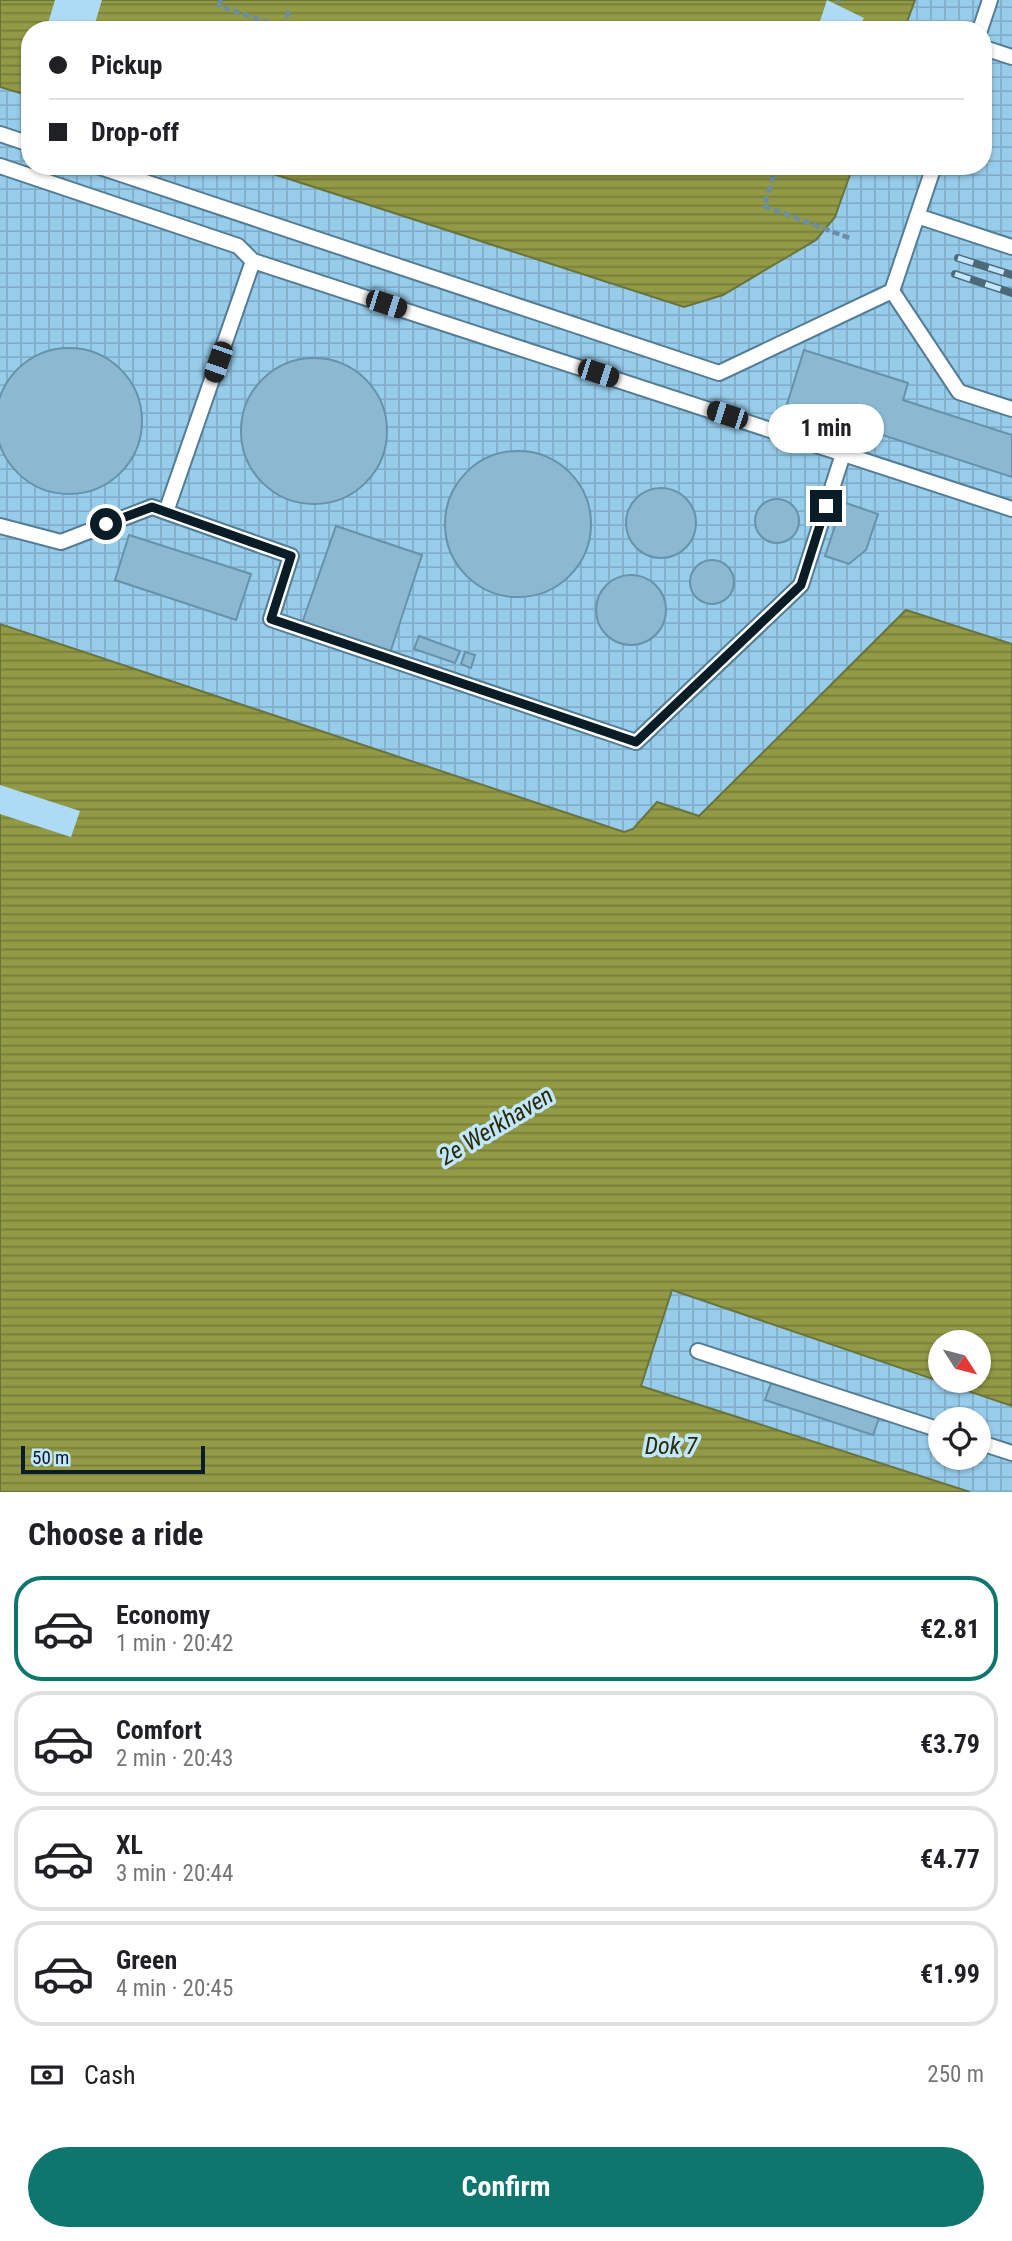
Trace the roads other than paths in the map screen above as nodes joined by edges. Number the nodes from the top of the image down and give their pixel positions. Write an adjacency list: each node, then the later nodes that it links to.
1 (990, 0): 2 (lane)
2 (983, 21)
3 (992, 51): 4 (lane)
4 (1012, 57)
5 (0, 134): 6 (lane)
6 (21, 141)
7 (0, 166): 8 (lane)
8 (21, 173)
9 (27, 175): 14 (lane)
10 (124, 175): 15 (lane)
11 (931, 175): 12 (lane)
12 (917, 216): 13 (lane); 15 (lane)
13 (1012, 247)
14 (253, 261): 17 (lane); 19 (lane)
15 (892, 291): 16 (lane)
16 (1012, 409)
17 (843, 454): 18 (lane); 19 (lane)
18 (1012, 509)
19 (166, 512): 20 (lane)
20 (0, 526)
21 (698, 1351): 22 (lane)
22 (928, 1426)
23 (991, 1447): 24 (lane)
24 (1012, 1453)

